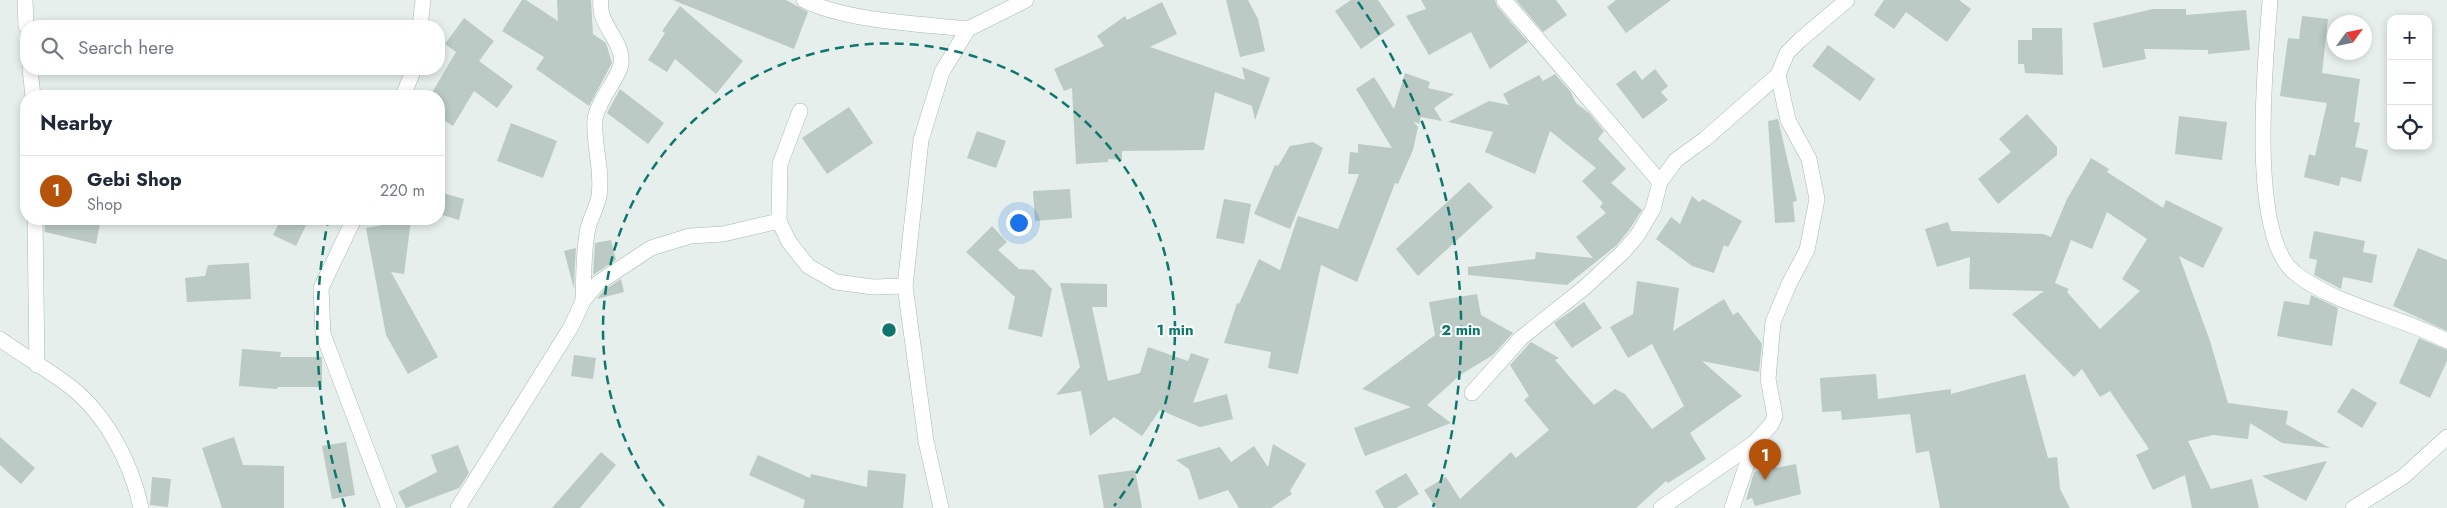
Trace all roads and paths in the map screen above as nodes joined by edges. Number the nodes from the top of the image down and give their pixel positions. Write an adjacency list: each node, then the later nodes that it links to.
1 (25, 0): 9 (street)
2 (423, 0): 10 (street)
3 (601, 0): 23 (street)
4 (804, 0): 11 (street)
5 (1026, 0): 11 (street)
6 (1504, 0): 18 (street)
7 (1847, 0): 14 (street)
8 (2270, 0): 25 (street)
9 (26, 20)
10 (421, 20)
11 (968, 29): 22 (street)
12 (31, 75): 15 (street)
13 (412, 75): 16 (street)
14 (1778, 75): 18 (street); 29 (street)
15 (32, 90)
16 (406, 90)
17 (800, 111): 19 (street)
18 (1660, 182): 27 (street)
19 (779, 221): 22 (street); 23 (street)
20 (35, 225): 26 (street)
21 (351, 225): 31 (street)
22 (905, 286): 33 (street)
23 (583, 301): 32 (street)
24 (0, 339): 26 (street)
25 (2447, 341)
26 (37, 365): 30 (street)
27 (1472, 393)
28 (2447, 437): 36 (street)
29 (1754, 443): 34 (street); 35 (street)
30 (141, 508)
31 (389, 508)
32 (458, 508)
33 (941, 508)
34 (1661, 508)
35 (1732, 508)
36 (2353, 508)

